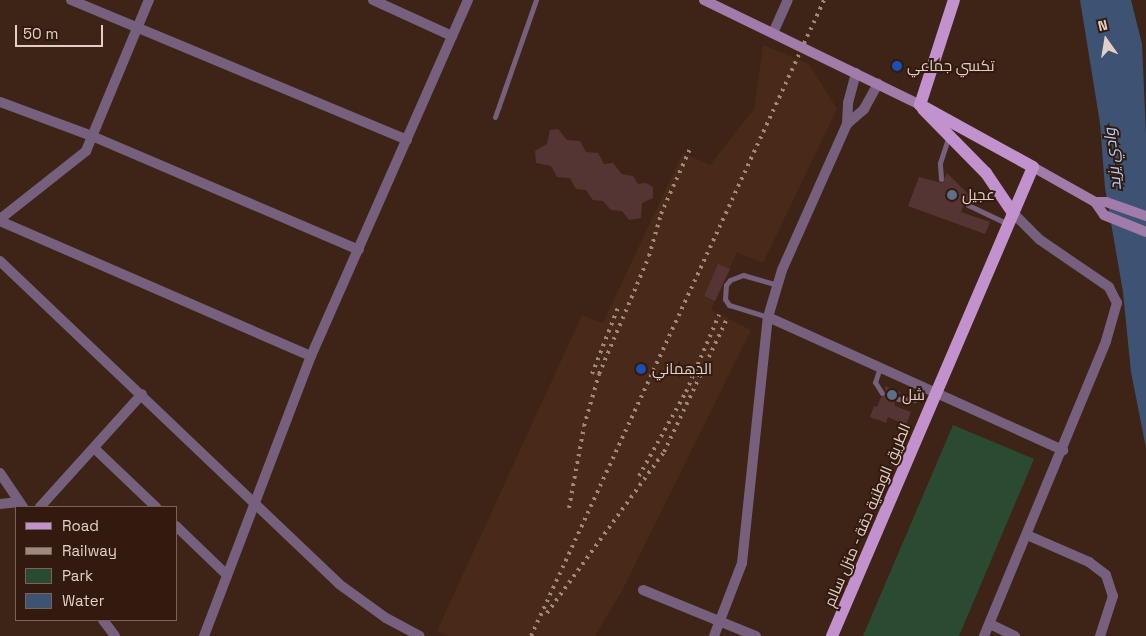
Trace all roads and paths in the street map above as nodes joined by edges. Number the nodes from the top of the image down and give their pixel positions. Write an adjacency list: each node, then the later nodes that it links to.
1 (71, 0): 9 (street)
2 (149, 0): 9 (street)
3 (373, 0): 11 (street)
4 (468, 0): 11 (street)
5 (536, 0): 16 (lane)
6 (704, 0): 10 (main road)
7 (788, 0): 10 (street)
8 (954, 0): 15 (main road)
9 (138, 29): 19 (street); 21 (street)
10 (773, 33): 12 (main road)
11 (452, 36): 21 (street)
12 (856, 74): 13 (main road); 18 (street)
13 (878, 84): 15 (main road); 18 (street)
14 (0, 102): 19 (street)
15 (920, 105): 17 (main road); 20 (main road)
16 (495, 117)
17 (952, 121): 20 (lane); 22 (main road)
18 (847, 124): 32 (street)
19 (92, 136): 28 (street); 30 (street)
20 (948, 138): 23 (lane); 27 (main road)
21 (407, 140): 30 (street)
22 (1033, 167): 24 (main road); 27 (main road, الطريق الوطنية دقة - منزل سالم)
23 (941, 179)
24 (1095, 202): 26 (main road); 29 (main road)
25 (968, 205): 27 (lane)
26 (1146, 216)
27 (1010, 218): 38 (main road, الطريق الوطنية دقة - منزل سالم); 42 (street)
28 (0, 220): 34 (street)
29 (1146, 232)
30 (359, 250): 34 (street)
31 (0, 261): 39 (street)
32 (777, 285): 33 (street); 33 (lane)
33 (768, 317): 35 (street); 54 (street)
34 (311, 356): 44 (street)
35 (880, 367): 36 (street); 37 (lane)
36 (925, 386): 38 (street); 40 (lane)
37 (882, 393)
38 (937, 393): 42 (street); 61 (main road, الطريق الوطنية دقة - منزل سالم)
39 (142, 394): 41 (street); 44 (street)
40 (898, 399)
41 (94, 448): 47 (street); 48 (street)
42 (1063, 450): 50 (street)
43 (0, 472): 46 (street)
44 (254, 503): 51 (street); 58 (street)
45 (0, 504): 46 (street)
46 (21, 505)
47 (41, 506)
48 (155, 506)
49 (178, 528): 51 (street)
50 (1027, 534): 55 (street); 64 (street)
51 (227, 574): 57 (street)
52 (643, 590): 54 (street)
53 (104, 621): 56 (street)
54 (720, 622): 59 (street); 60 (street)
55 (990, 624): 62 (street); 63 (street)
56 (115, 636)
57 (204, 636)
58 (420, 636)
59 (714, 636)
60 (756, 636)
61 (832, 636)
62 (984, 636)
63 (1015, 636)
64 (1100, 636)

